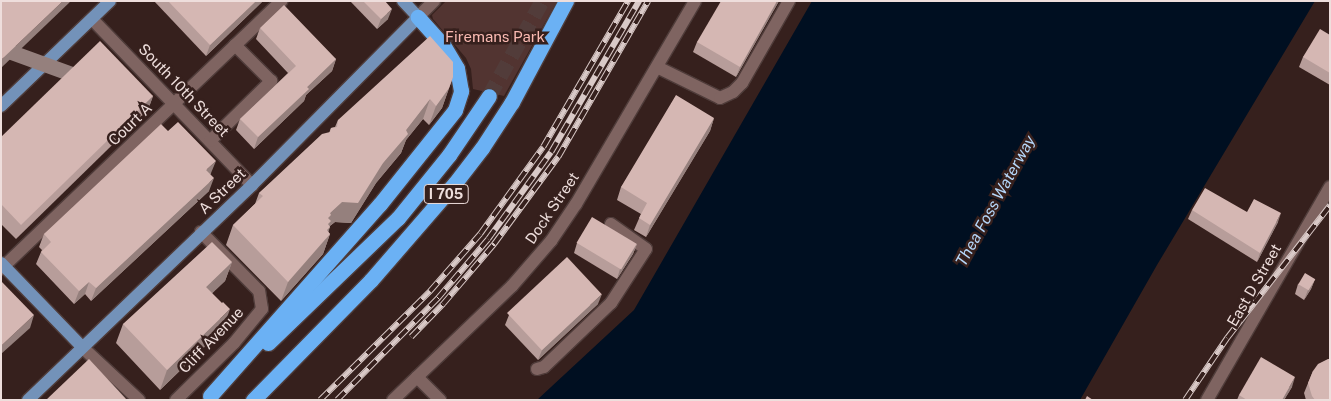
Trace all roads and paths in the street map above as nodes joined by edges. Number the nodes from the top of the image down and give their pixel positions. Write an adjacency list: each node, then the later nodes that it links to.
1 (110, 1): 9 (main road)
2 (281, 1): 10 (street, Court A)
3 (403, 1): 8 (main road)
4 (434, 1): 8 (street, A Street)
5 (566, 1): 28 (highway, I 705)
6 (695, 1): 11 (street, Dock Street)
7 (790, 1): 11 (street)
8 (418, 17): 16 (main road, A Street); 24 (highway)
9 (92, 19): 13 (street, South 10th Street); 14 (main road)
10 (236, 45): 13 (street, Court A); 15 (street)
11 (657, 67): 23 (street, Dock Street)
12 (489, 96): 24 (highway, I 705)
13 (174, 104): 15 (street, South 10th Street); 20 (street, Court A)
14 (1, 106)
15 (210, 141): 16 (street, South 10th Street)
16 (252, 185): 19 (main road, A Street)
17 (1330, 187): 31 (street, East D Street)
18 (611, 224): 22 (street)
19 (202, 232): 21 (main road, A Street); 27 (street, Cliff Avenue)
20 (2, 266): 21 (main road)
21 (82, 347): 25 (main road, A Street); 26 (street)
22 (537, 369)
23 (417, 377): 29 (street, Dock Street); 30 (street)
24 (208, 398)
25 (28, 400)
26 (139, 400)
27 (176, 400)
28 (254, 400)
29 (393, 400)
30 (440, 400)
31 (1207, 400)

